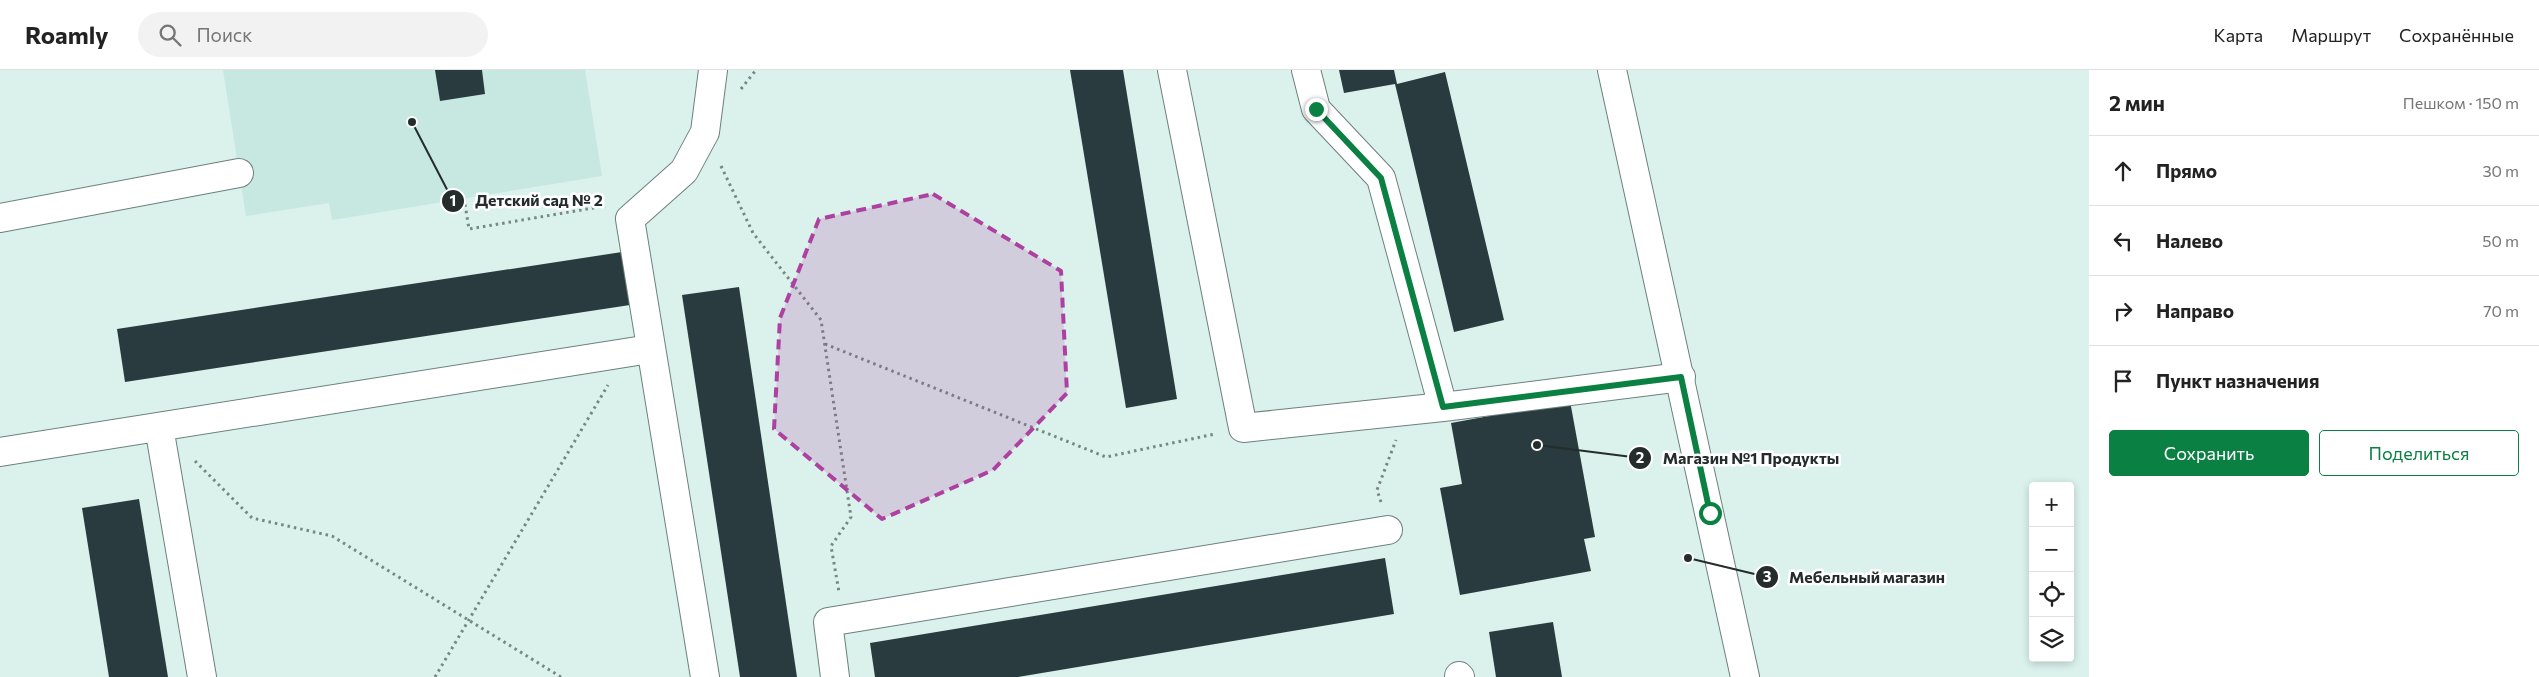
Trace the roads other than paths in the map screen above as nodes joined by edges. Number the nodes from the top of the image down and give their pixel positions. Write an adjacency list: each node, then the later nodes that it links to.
1 (713, 70): 7 (main road)
2 (1172, 70): 9 (main road)
3 (1306, 70): 9 (main road)
4 (1612, 70): 8 (main road)
5 (240, 173): 6 (main road)
6 (0, 218)
7 (639, 351): 10 (main road); 14 (main road)
8 (1681, 377): 9 (main road); 16 (main road)
9 (1443, 407)
10 (159, 427): 11 (main road); 13 (main road)
11 (0, 452)
12 (1388, 530): 15 (main road)
13 (202, 677)
14 (705, 677)
15 (835, 677)
16 (1745, 677)

